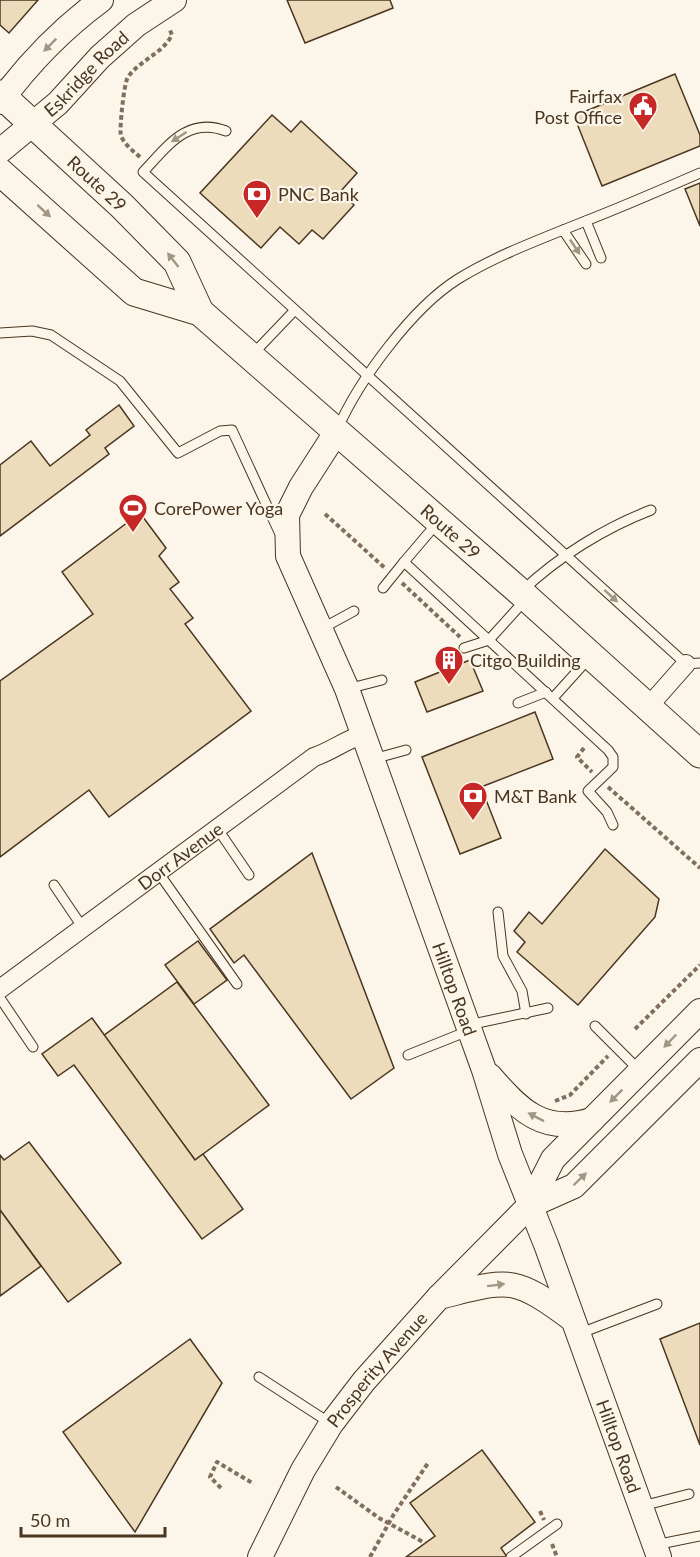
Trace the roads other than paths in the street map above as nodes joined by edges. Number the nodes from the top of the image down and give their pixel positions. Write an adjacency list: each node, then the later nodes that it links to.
1 (101, 0): 3 (street, one-way to 3)
2 (174, 0): 4 (street, Eskridge Road)
3 (1, 98): 4 (main road, Route 29)
4 (31, 123): 6 (street, Eskridge Road); 14 (main road, Route 29, one-way to 4)
5 (225, 131): 13 (lane, one-way to 13)
6 (0, 150)
7 (0, 172): 14 (main road, Route 29, one-way to 14)
8 (700, 173): 9 (lane)
9 (586, 221): 10 (lane); 11 (lane)
10 (564, 230): 12 (lane, one-way to 12); 17 (lane)
11 (601, 258)
12 (586, 264)
13 (294, 311): 16 (lane); 17 (lane)
14 (200, 312): 16 (main road, Route 29)
15 (0, 333): 21 (lane)
16 (252, 355): 18 (main road, Route 29)
17 (366, 375): 18 (lane); 22 (lane)
18 (337, 431): 20 (main road, Route 29); 21 (street, Hilltop Road)
19 (651, 510): 22 (lane)
20 (438, 521): 23 (lane); 25 (main road, Route 29)
21 (288, 556): 27 (street, Hilltop Road)
22 (567, 557): 25 (lane); 31 (lane, one-way to 31)
23 (404, 562): 24 (lane); 28 (lane)
24 (383, 588)
25 (524, 595): 28 (lane); 30 (main road, Route 29)
26 (354, 611): 27 (lane)
27 (321, 629): 33 (street, Hilltop Road)
28 (489, 640): 29 (lane); 34 (lane)
29 (464, 648)
30 (591, 656): 34 (lane); 36 (main road, Route 29)
31 (693, 664): 36 (street)
32 (382, 680): 33 (lane)
33 (347, 689): 37 (street, Hilltop Road)
34 (550, 694): 35 (lane); 41 (lane)
35 (518, 703)
36 (648, 707): 38 (main road, Route 29)
37 (364, 734): 40 (street, Hilltop Road); 42 (street, Dorr Avenue)
38 (697, 747)
39 (406, 750): 40 (lane)
40 (373, 759): 55 (street, Hilltop Road)
41 (613, 825)
42 (217, 828): 43 (street, Dorr Avenue); 44 (lane)
43 (158, 872): 47 (street, Dorr Avenue); 48 (lane)
44 (249, 875)
45 (54, 885): 47 (lane)
46 (498, 912): 53 (lane)
47 (83, 928): 49 (street, Dorr Avenue)
48 (237, 984)
49 (0, 989)
50 (0, 998): 56 (lane)
51 (548, 1008): 53 (lane)
52 (700, 1011): 60 (street, Prosperity Avenue, one-way to 60)
53 (526, 1014): 55 (lane)
54 (595, 1026): 60 (lane)
55 (469, 1028): 57 (lane); 59 (street, Hilltop Road)
56 (33, 1047)
57 (408, 1055)
58 (700, 1060): 62 (street, Prosperity Avenue, one-way to 58)
59 (484, 1070): 61 (street, one-way to 59); 62 (street, Hilltop Road)
60 (640, 1071): 61 (street, Prosperity Avenue, one-way to 61)
61 (592, 1120): 62 (street, Prosperity Avenue)
62 (529, 1206): 63 (street, Prosperity Avenue); 65 (street, Hilltop Road)
63 (439, 1298): 65 (street, one-way to 65); 67 (street, Prosperity Avenue)
64 (657, 1304): 65 (lane)
65 (575, 1327): 69 (street, Hilltop Road)
66 (259, 1377): 67 (lane)
67 (331, 1424): 73 (street, Prosperity Avenue)
68 (689, 1494): 69 (lane)
69 (640, 1507): 72 (street, Hilltop Road)
70 (557, 1524): 74 (lane)
71 (700, 1536): 72 (lane)
72 (657, 1551)
73 (260, 1557)
74 (512, 1557)

